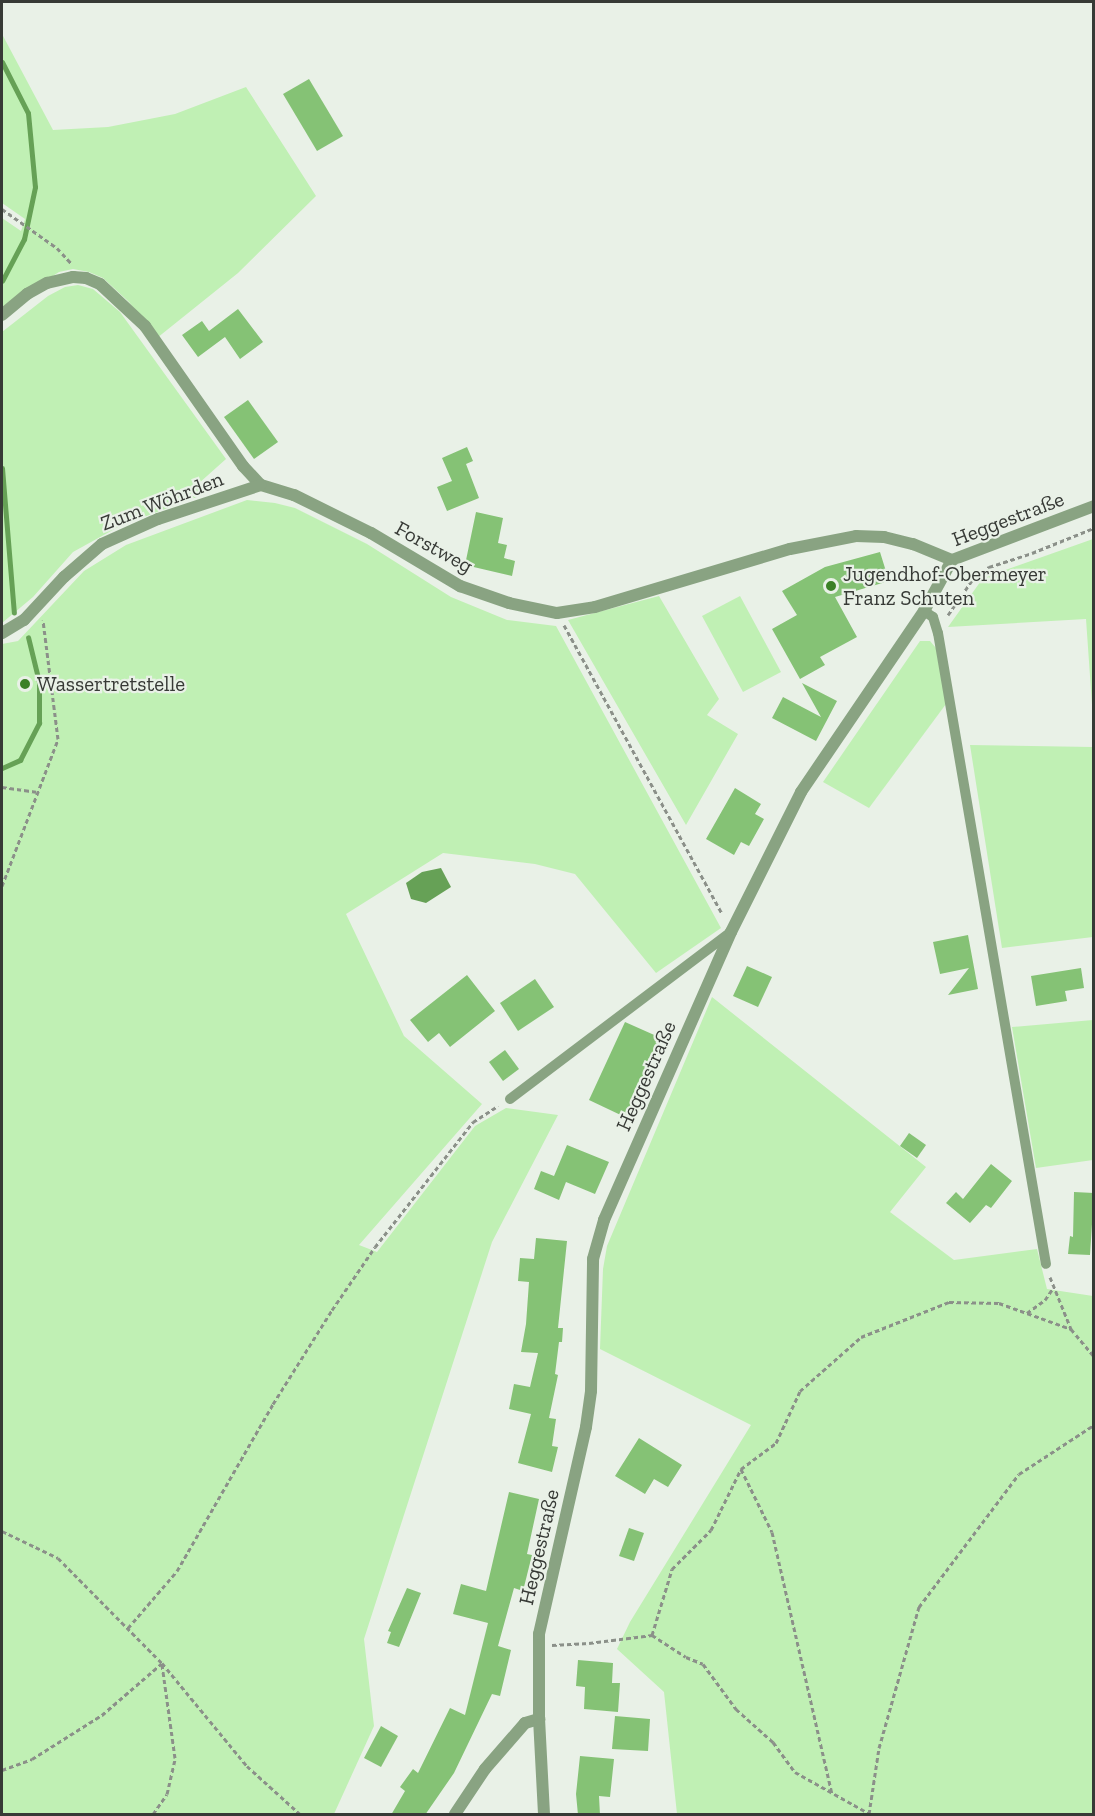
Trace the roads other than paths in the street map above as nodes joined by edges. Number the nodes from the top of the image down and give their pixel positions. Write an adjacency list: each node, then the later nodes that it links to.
1 (2, 315): 2 (street)
2 (261, 485): 4 (street, Forstweg); 6 (street, Zum Wöhrden)
3 (1094, 506): 4 (street, Heggestraße)
4 (952, 560): 5 (street, Heggestraße)
5 (924, 610): 7 (street, Heggestraße); 9 (lane)
6 (2, 633)
7 (731, 932): 8 (lane); 10 (street, Heggestraße)
8 (510, 1099)
9 (1046, 1264)
10 (539, 1719): 11 (street); 12 (street, Heggestraße)
11 (455, 1815)
12 (544, 1815)

